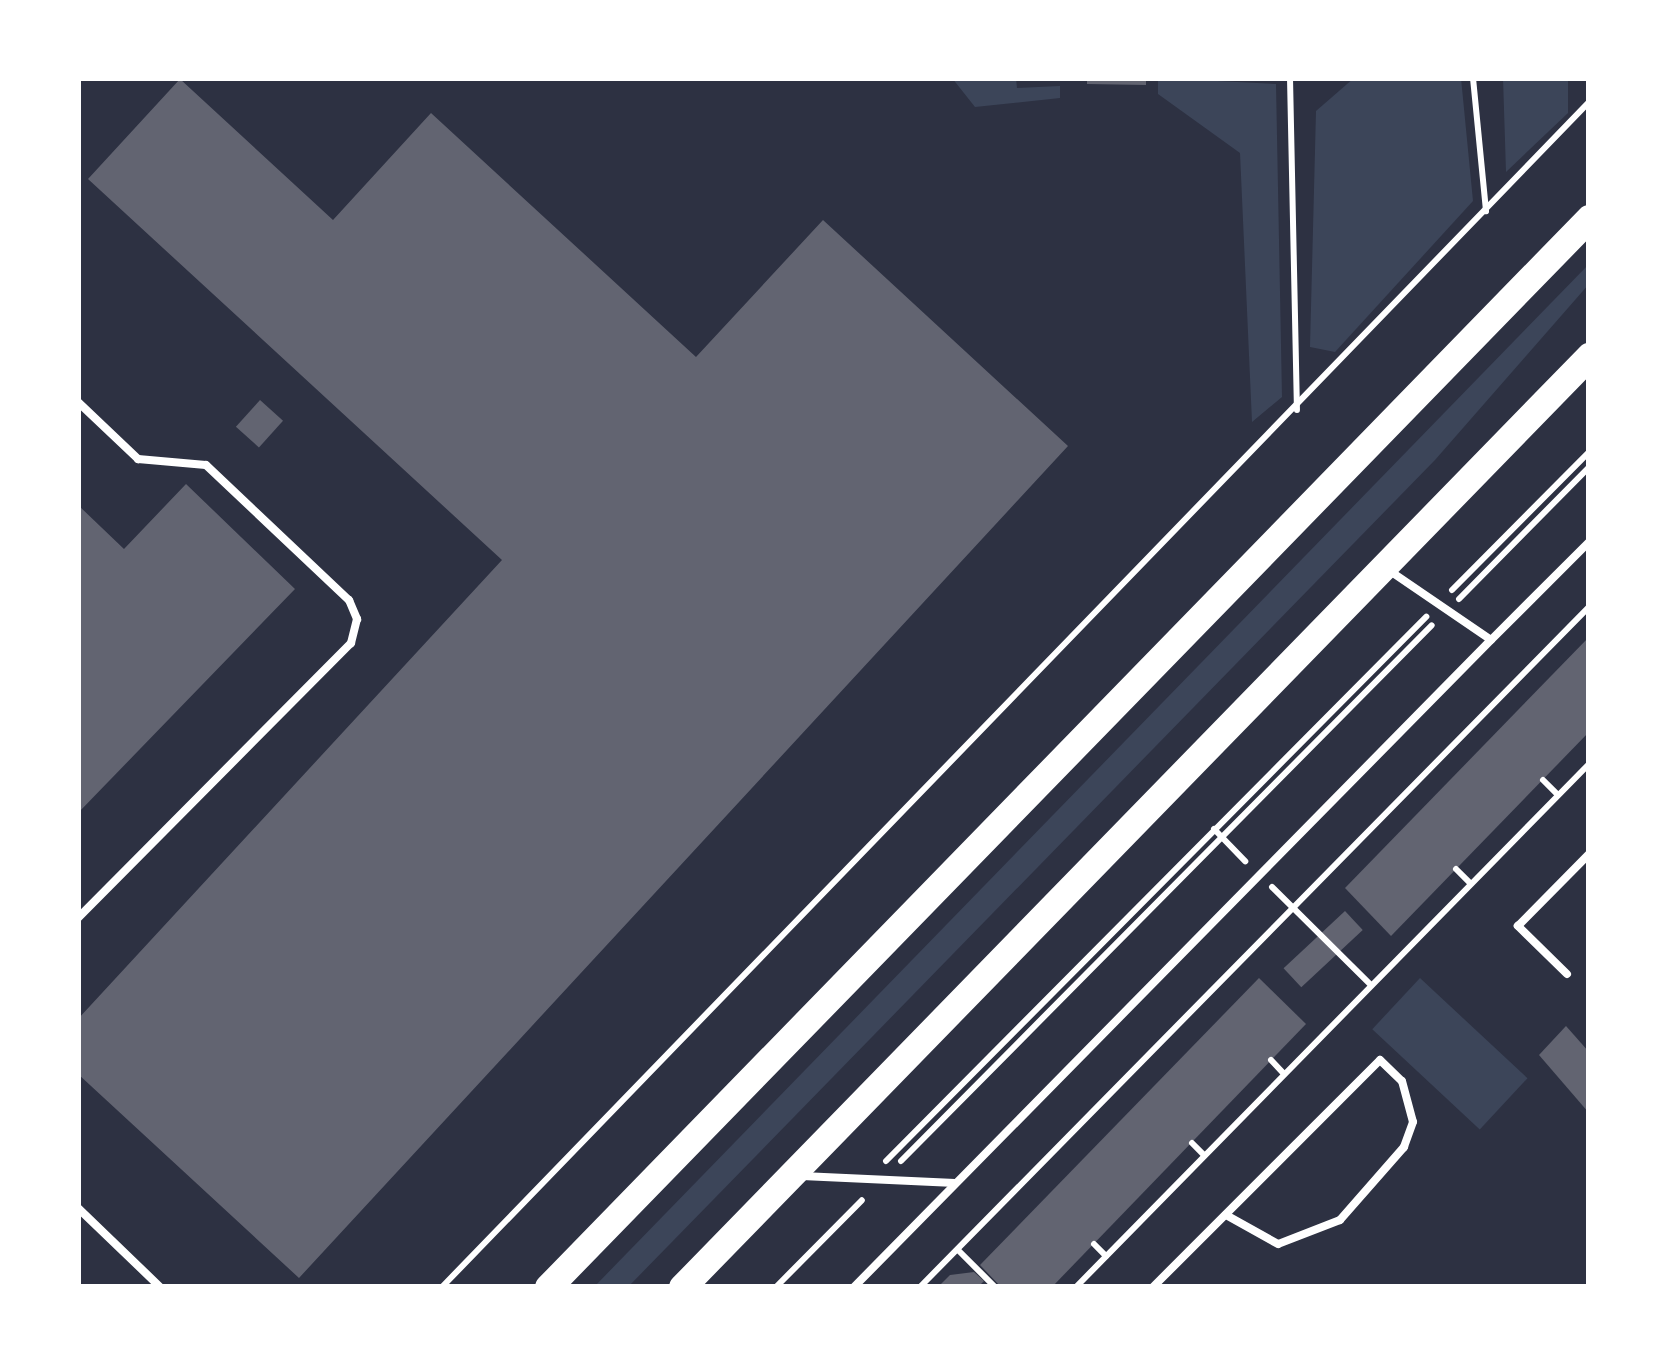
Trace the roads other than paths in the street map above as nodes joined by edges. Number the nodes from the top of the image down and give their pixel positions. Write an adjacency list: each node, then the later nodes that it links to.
1 (1589, 218): 15 (main road)
2 (1589, 356): 5 (main road)
3 (78, 402): 8 (lane)
4 (1589, 542): 6 (lane)
5 (1384, 567): 6 (lane); 10 (main road)
6 (1491, 640): 11 (lane)
7 (1589, 854): 9 (lane)
8 (78, 918)
9 (1567, 974)
10 (791, 1175): 11 (lane); 16 (main road)
11 (956, 1183): 17 (lane)
12 (78, 1208): 14 (lane)
13 (1226, 1215): 13 (lane); 18 (lane)
14 (160, 1287)
15 (548, 1287)
16 (682, 1287)
17 (854, 1287)
18 (1153, 1287)

